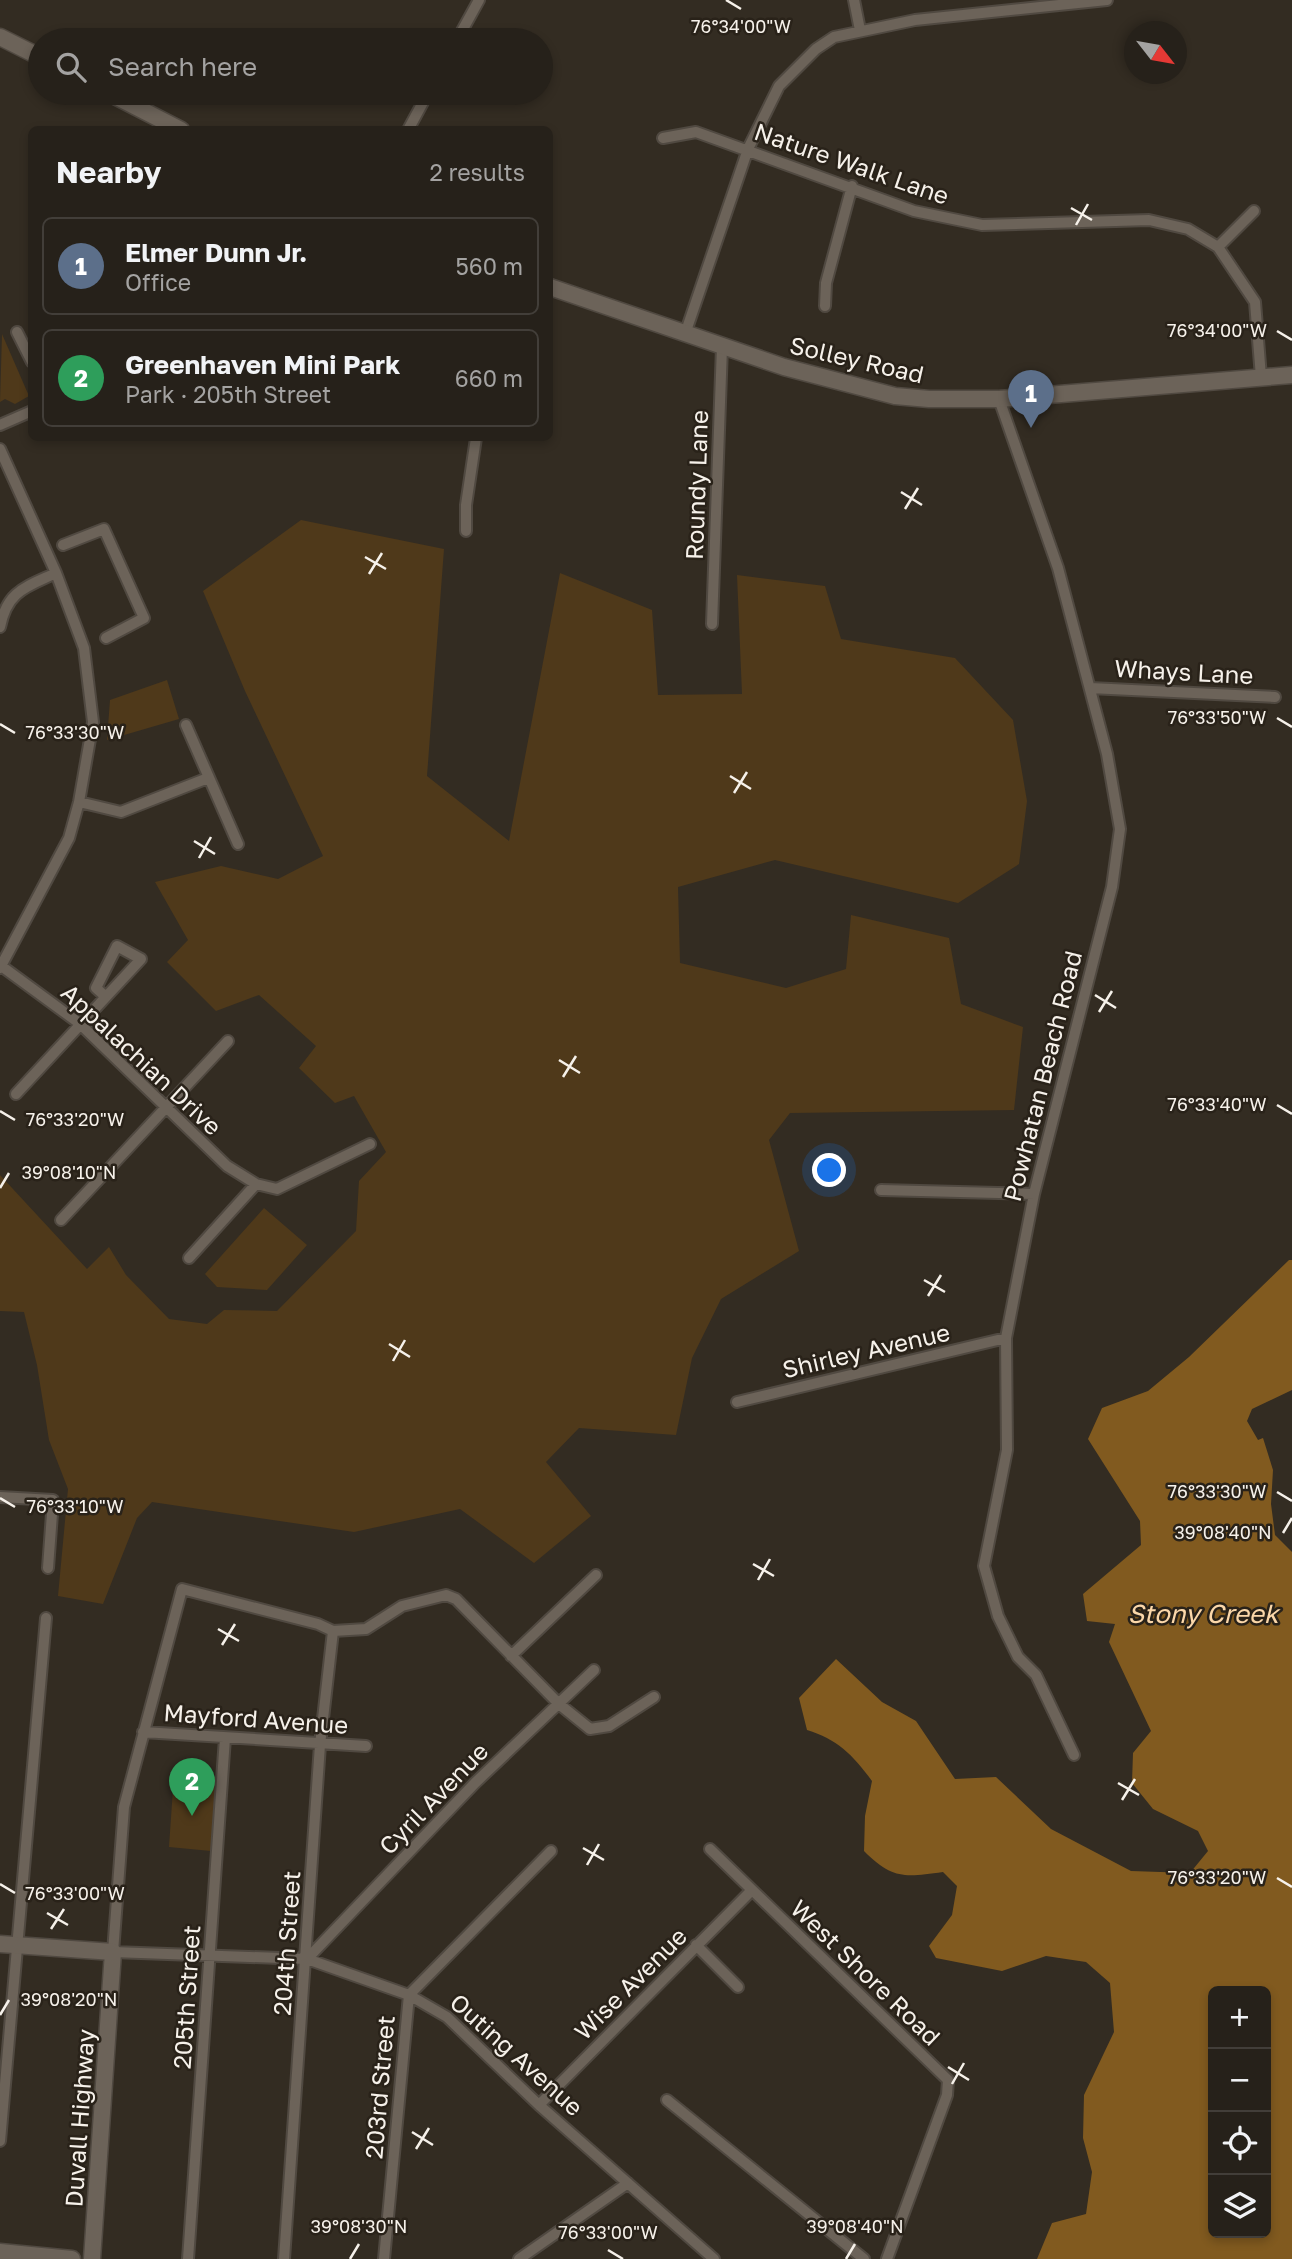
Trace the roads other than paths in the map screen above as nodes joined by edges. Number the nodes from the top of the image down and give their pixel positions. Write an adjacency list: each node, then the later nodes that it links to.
1 (480, 0): 6 (street)
2 (854, 0): 7 (street)
3 (989, 0): 5 (street)
4 (1107, 0): 5 (street)
5 (991, 13): 7 (street)
6 (464, 28)
7 (860, 30): 15 (street)
8 (0, 37): 9 (main road)
9 (28, 51)
10 (132, 105): 12 (main road)
11 (422, 105): 13 (street)
12 (173, 126)
13 (410, 126)
14 (663, 138): 15 (street, Nature Walk Lane)
15 (748, 149): 16 (street, Nature Walk Lane); 22 (street)
16 (852, 186): 18 (street, Nature Walk Lane); 20 (street)
17 (1254, 211): 18 (street)
18 (1218, 247): 26 (street, Nature Walk Lane)
19 (553, 288): 22 (main road, Solley Road)
20 (825, 306)
21 (17, 332): 24 (street)
22 (685, 334): 23 (main road, Solley Road)
23 (722, 347): 27 (main road, Solley Road); 35 (street, Roundy Lane)
24 (28, 354)
25 (1292, 375): 26 (main road, Solley Road)
26 (1261, 377): 27 (main road, Solley Road)
27 (999, 399): 38 (street, Powhatan Beach Road)
28 (28, 413): 29 (street)
29 (0, 425)
30 (476, 441): 32 (street)
31 (0, 449): 34 (street)
32 (466, 531)
33 (63, 545): 37 (street)
34 (56, 573): 36 (street); 42 (street)
35 (712, 624)
36 (0, 627)
37 (106, 638)
38 (1090, 688): 39 (street, Whays Lane); 53 (street, Powhatan Beach Road)
39 (1275, 697)
40 (186, 725): 41 (street)
41 (208, 778): 42 (street); 43 (street)
42 (79, 802): 44 (street)
43 (238, 844)
44 (1, 966): 46 (street, Appalachian Drive)
45 (105, 996): 45 (street); 46 (street)
46 (79, 1023): 48 (street); 49 (street, Appalachian Drive)
47 (228, 1041): 49 (street)
48 (16, 1094)
49 (167, 1106): 51 (street, Appalachian Drive); 54 (street)
50 (370, 1144): 51 (street)
51 (256, 1184): 55 (street)
52 (881, 1190): 53 (street)
53 (1034, 1194): 56 (street, Powhatan Beach Road)
54 (61, 1220)
55 (189, 1258)
56 (1006, 1338): 57 (street, Shirley Avenue); 71 (street, Powhatan Beach Road)
57 (737, 1402)
58 (0, 1497): 59 (street)
59 (48, 1568)
60 (596, 1575): 63 (street)
61 (46, 1618): 76 (street)
62 (333, 1631): 63 (street); 67 (street); 69 (street, 204th Street)
63 (511, 1656): 66 (street)
64 (594, 1670): 66 (street, Cyril Avenue)
65 (654, 1697): 66 (street)
66 (559, 1704): 80 (street, Cyril Avenue)
67 (143, 1732): 68 (street, Mayford Avenue); 78 (street, Duvall Highway)
68 (225, 1738): 69 (street, Mayford Avenue); 79 (street, 205th Street)
69 (320, 1745): 70 (street, Mayford Avenue); 80 (street, 204th Street)
70 (366, 1746)
71 (1074, 1755)
72 (710, 1849): 74 (street, West Shore Road)
73 (551, 1851): 82 (street, 203rd Street)
74 (751, 1891): 77 (street, Wise Avenue); 96 (street, West Shore Road)
75 (0, 1944): 76 (main road, Outing Avenue)
76 (17, 1945): 78 (main road, Outing Avenue); 85 (street)
77 (696, 1945): 81 (street); 84 (street, Wise Avenue)
78 (113, 1952): 79 (street, Outing Avenue); 89 (main road, Duvall Highway)
79 (210, 1957): 80 (street, Outing Avenue); 90 (street, 205th Street)
80 (307, 1959): 82 (street, Outing Avenue); 91 (street, 204th Street)
81 (738, 1987)
82 (409, 1995): 84 (street, Outing Avenue); 92 (street, 203rd Street)
83 (667, 2100): 95 (street)
84 (539, 2105): 86 (street, Outing Avenue)
85 (0, 2141)
86 (628, 2183): 93 (street); 94 (street, Outing Avenue)
87 (0, 2252): 88 (main road)
88 (72, 2259)
89 (92, 2259)
90 (188, 2259)
91 (284, 2259)
92 (384, 2259)
93 (519, 2259)
94 (714, 2259)
95 (864, 2259)
96 (887, 2259)

